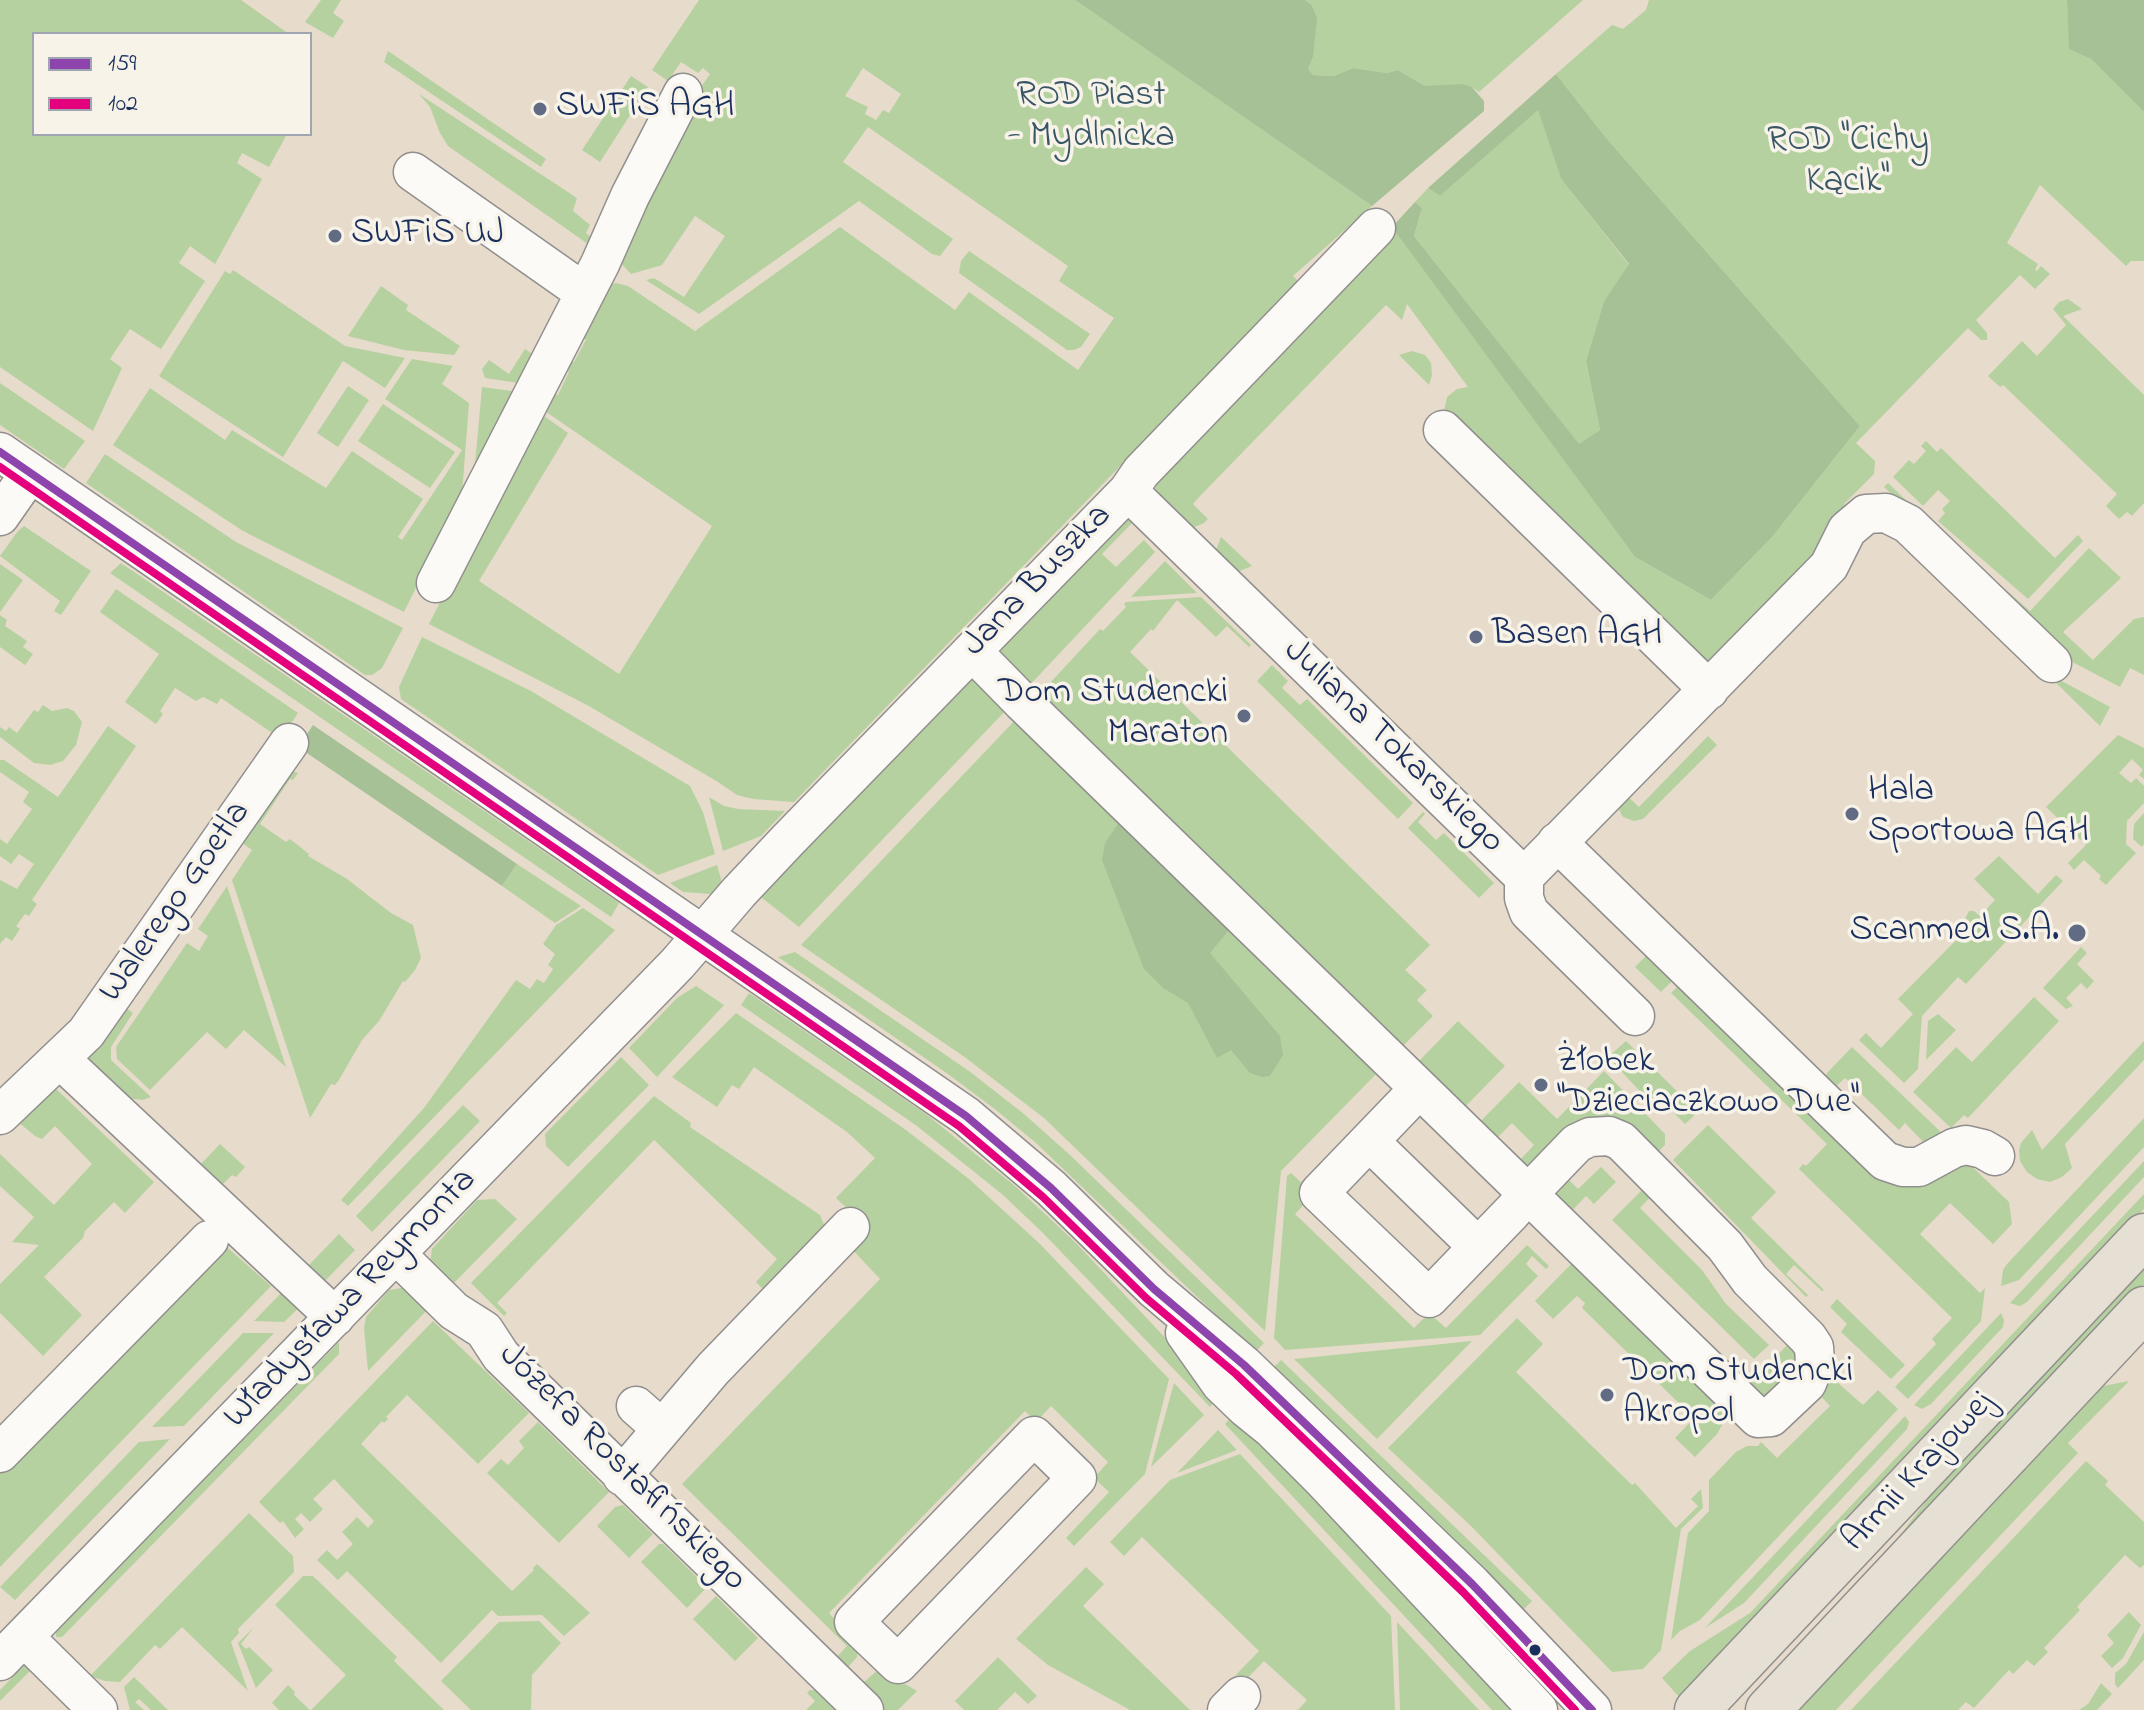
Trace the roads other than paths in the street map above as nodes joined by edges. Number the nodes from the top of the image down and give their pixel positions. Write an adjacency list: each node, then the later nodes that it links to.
1 (683, 93): 4 (street)
2 (413, 172): 4 (street)
3 (1376, 228): 7 (street, Jana Buszka)
4 (585, 293): 9 (street)
5 (1443, 430): 12 (street)
6 (15, 462): 8 (street); 16 (street)
7 (1128, 491): 10 (street, Jana Buszka); 15 (street, Juliana Tokarskiego)
8 (0, 516)
9 (436, 583)
10 (972, 651): 16 (street, Jana Buszka); 19 (street)
11 (2052, 663): 12 (street)
12 (1709, 690): 14 (street)
13 (289, 743): 18 (street, Walerego Goetla)
14 (1557, 842): 15 (street); 22 (street)
15 (1524, 877): 17 (street, Juliana Tokarskiego)
16 (702, 936): 28 (street, Władysława Reymonta); 29 (street)
17 (1635, 1016)
18 (60, 1059): 20 (street, Walerego Goetla); 31 (street)
19 (1419, 1089): 21 (street); 23 (street)
20 (0, 1115)
21 (1369, 1141): 27 (street); 27 (street)
22 (1995, 1156)
23 (1528, 1194): 23 (street); 27 (street)
24 (850, 1227): 33 (street)
25 (2144, 1236): 40 (main road, Armii Krajowej)
26 (209, 1240): 32 (street)
27 (1478, 1247)
28 (396, 1254): 31 (street, Władysława Reymonta); 33 (street, Józefa Rostafińskiego)
29 (1154, 1289): 38 (street); 39 (street)
30 (2144, 1309): 41 (main road, Armii Krajowej)
31 (335, 1317): 35 (street, Władysława Reymonta)
32 (0, 1453)
33 (622, 1476): 36 (street, Józefa Rostafińskiego)
34 (881, 1648): 34 (street); 36 (street, Józefa Rostafińskiego)
35 (12, 1649): 37 (street)
36 (853, 1699)
37 (98, 1710)
38 (1538, 1710)
39 (1592, 1710)
40 (1697, 1710)
41 (1768, 1710)

